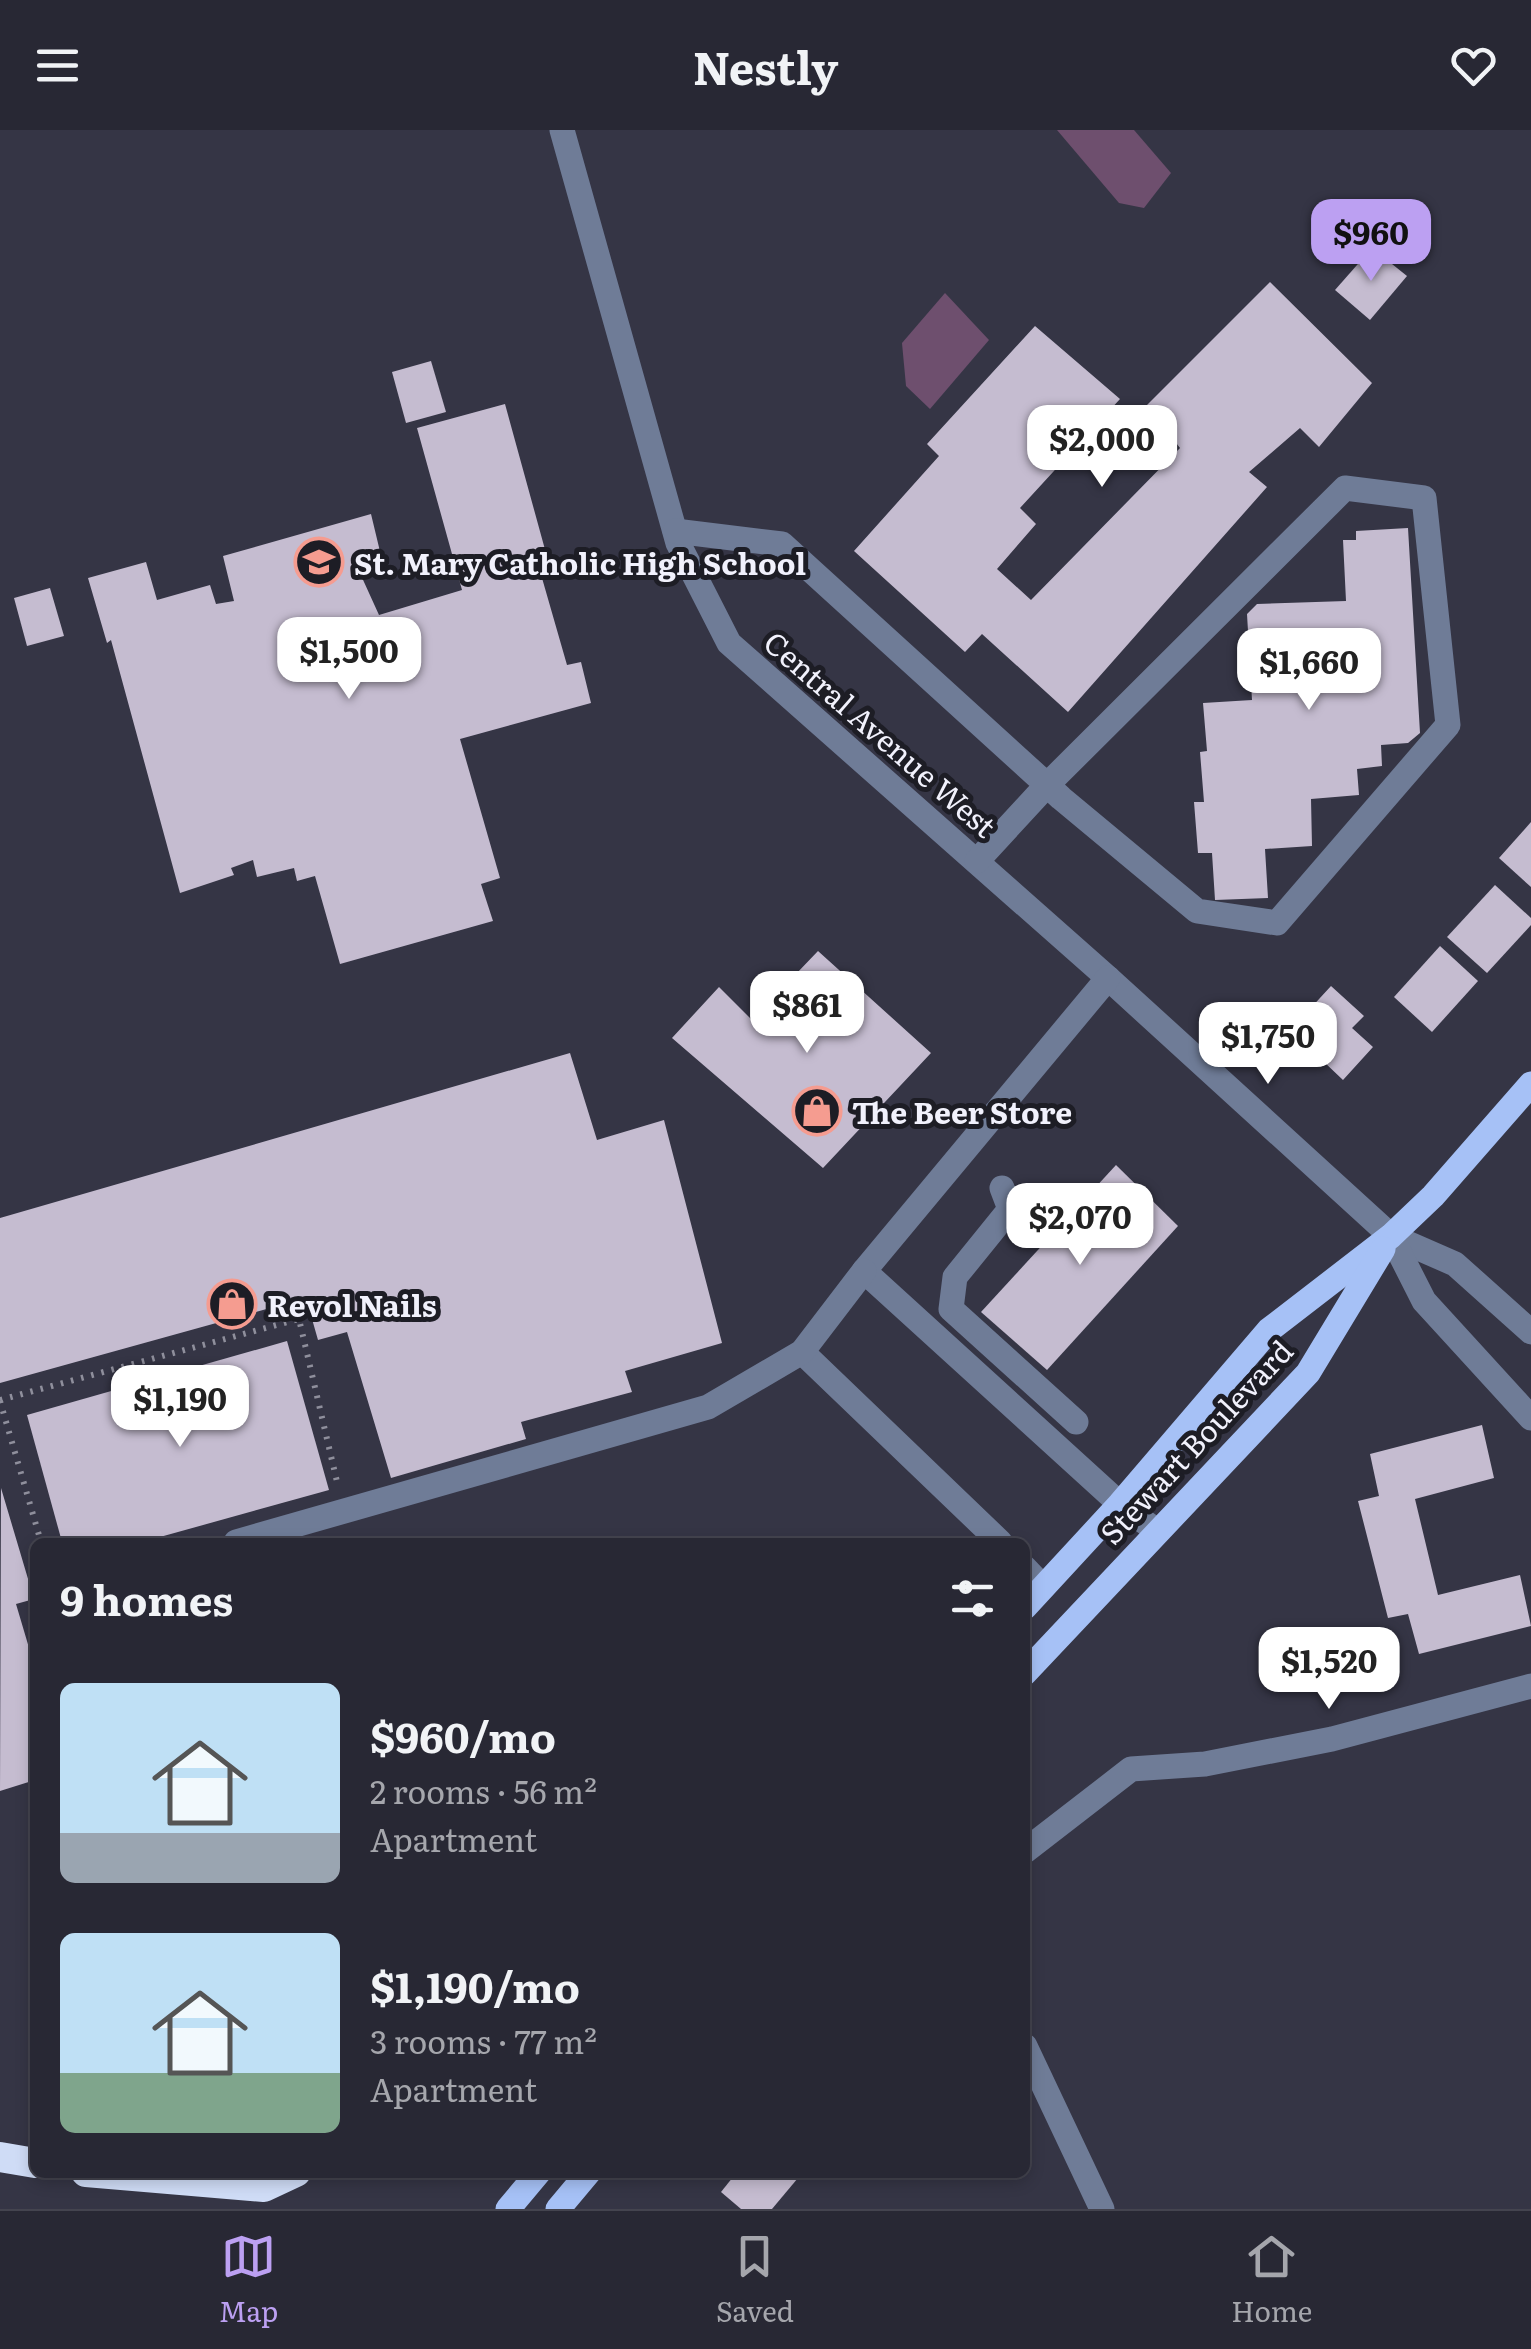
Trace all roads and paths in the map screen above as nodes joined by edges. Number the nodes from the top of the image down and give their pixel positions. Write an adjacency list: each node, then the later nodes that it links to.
1 (562, 130): 2 (street, Central Avenue West)
2 (675, 530): 3 (street); 4 (street, Central Avenue West)
3 (1047, 786): 3 (street); 4 (street)
4 (977, 861): 5 (street, Central Avenue West)
5 (1108, 978): 8 (street, Central Avenue West); 9 (street)
6 (1531, 1084): 8 (main road, Stewart Boulevard)
7 (1002, 1188): 14 (street)
8 (1391, 1236): 10 (street, Central Avenue West); 13 (street, Central Avenue West); 15 (main road, Stewart Boulevard); 17 (main road, Stewart Boulevard)
9 (864, 1271): 11 (street); 15 (street)
10 (1531, 1332)
11 (802, 1352): 16 (street); 20 (street)
12 (0, 1400): 16 (path); 18 (path)
13 (1531, 1418)
14 (1076, 1422)
15 (1120, 1504): 17 (street); 22 (main road, Stewart Boulevard)
16 (344, 1512): 19 (street)
17 (1157, 1532): 24 (main road, Stewart Boulevard)
18 (40, 1538)
19 (250, 1538)
20 (996, 1538)
21 (1030, 1573): 22 (street)
22 (1044, 1587): 23 (main road, Stewart Boulevard)
23 (1030, 1602)
24 (1030, 1668)
25 (1531, 1686): 26 (street)
26 (1030, 1847)
27 (1030, 2057): 36 (street)
28 (0, 2156): 29 (highway)
29 (30, 2163)
30 (157, 2178): 31 (highway)
31 (283, 2178)
32 (534, 2178): 34 (main road)
33 (584, 2178): 35 (main road)
34 (508, 2209)
35 (558, 2209)
36 (1102, 2209)

